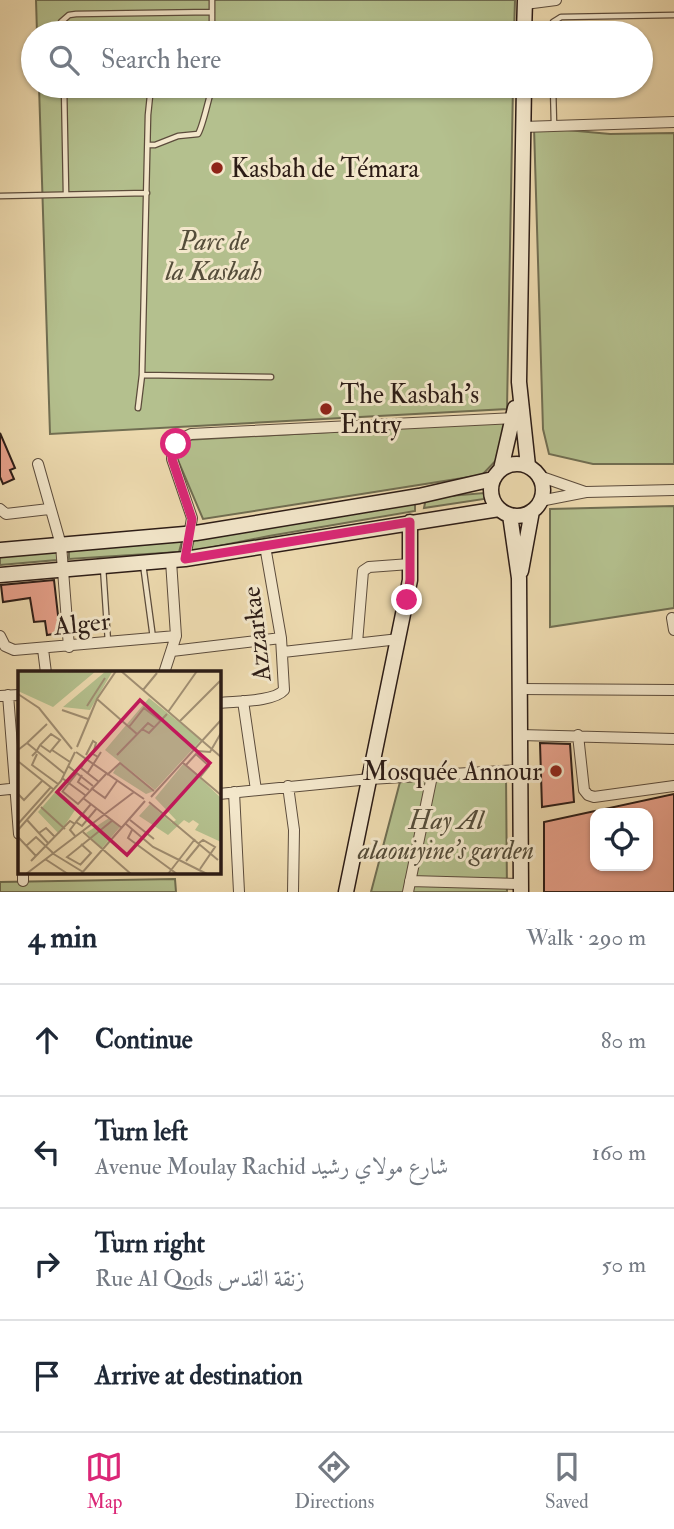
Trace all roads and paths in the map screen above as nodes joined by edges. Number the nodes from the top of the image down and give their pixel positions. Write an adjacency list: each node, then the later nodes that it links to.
1 (212, 0): 4 (lane)
2 (556, 0): 3 (street)
3 (525, 2): 8 (main road)
4 (212, 12): 6 (lane); 7 (lane)
5 (674, 15): 9 (lane)
6 (62, 21)
7 (212, 21)
8 (524, 21)
9 (555, 21)
10 (64, 98): 19 (lane)
11 (150, 98): 18 (lane)
12 (209, 98): 18 (lane)
13 (524, 98): 17 (main road)
14 (553, 98): 16 (lane)
15 (674, 122): 16 (street)
16 (554, 126): 17 (street)
17 (523, 127): 24 (main road)
18 (148, 145): 20 (lane)
19 (66, 193): 20 (lane); 21 (lane)
20 (147, 193): 22 (lane)
21 (0, 196)
22 (142, 375): 23 (lane); 25 (lane)
23 (271, 377)
24 (519, 382): 26 (main road); 28 (main road)
25 (138, 408)
26 (514, 418): 29 (main road); 39 (street)
27 (38, 464): 36 (street)
28 (527, 466): 29 (main road); 30 (main road)
29 (497, 474): 33 (main road); 37 (main road)
30 (539, 476): 32 (street); 34 (main road)
31 (674, 490): 32 (street)
32 (586, 492): 34 (street)
33 (419, 496): 38 (main road); 39 (main road)
34 (536, 506): 37 (main road); 49 (main road)
35 (0, 509): 36 (street)
36 (49, 509): 40 (street)
37 (505, 512): 38 (main road); 49 (main road)
38 (415, 522): 41 (main road); 45 (main road)
39 (191, 534): 40 (main road); 43 (street)
40 (61, 545): 42 (main road); 47 (street)
41 (265, 546): 43 (main road); 55 (street, Azzarkae)
42 (0, 550)
43 (178, 560): 44 (main road); 53 (street)
44 (143, 563): 46 (main road); 54 (lane)
45 (410, 564): 56 (main road); 58 (street)
46 (103, 566): 47 (main road); 57 (lane)
47 (62, 570): 48 (main road); 59 (street)
48 (0, 575)
49 (519, 578): 65 (main road)
50 (672, 618): 51 (street)
51 (674, 630)
52 (0, 636): 60 (street, Alger)
53 (176, 636): 54 (street, Alger); 61 (street)
54 (153, 638): 57 (street, Alger)
55 (281, 638): 61 (street); 62 (street, Azzarkae)
56 (399, 639): 58 (street); 75 (main road)
57 (108, 642): 59 (street, Alger)
58 (357, 643): 62 (street)
59 (69, 647): 60 (street, Alger)
60 (43, 649): 63 (street)
61 (172, 651): 64 (street)
62 (283, 652): 68 (street, Azzarkae)
63 (46, 671)
64 (165, 671)
65 (520, 689): 66 (street); 70 (main road)
66 (674, 690)
67 (4, 696): 78 (street)
68 (243, 701): 69 (street, Azzarkae); 80 (street)
69 (220, 703)
70 (520, 734): 71 (street); 73 (main road)
71 (578, 735): 72 (street); 77 (street)
72 (674, 739)
73 (520, 770): 74 (street); 85 (main road)
74 (432, 776): 75 (street); 84 (street)
75 (370, 779): 76 (street); 88 (main road)
76 (288, 786): 80 (street); 87 (street)
77 (674, 786)
78 (17, 788): 79 (street); 83 (street)
79 (0, 790)
80 (256, 790): 81 (street)
81 (234, 792): 82 (street); 86 (street)
82 (220, 794)
83 (18, 811)
84 (409, 886): 85 (street)
85 (521, 888)
86 (239, 892)
87 (293, 892)
88 (346, 892)

